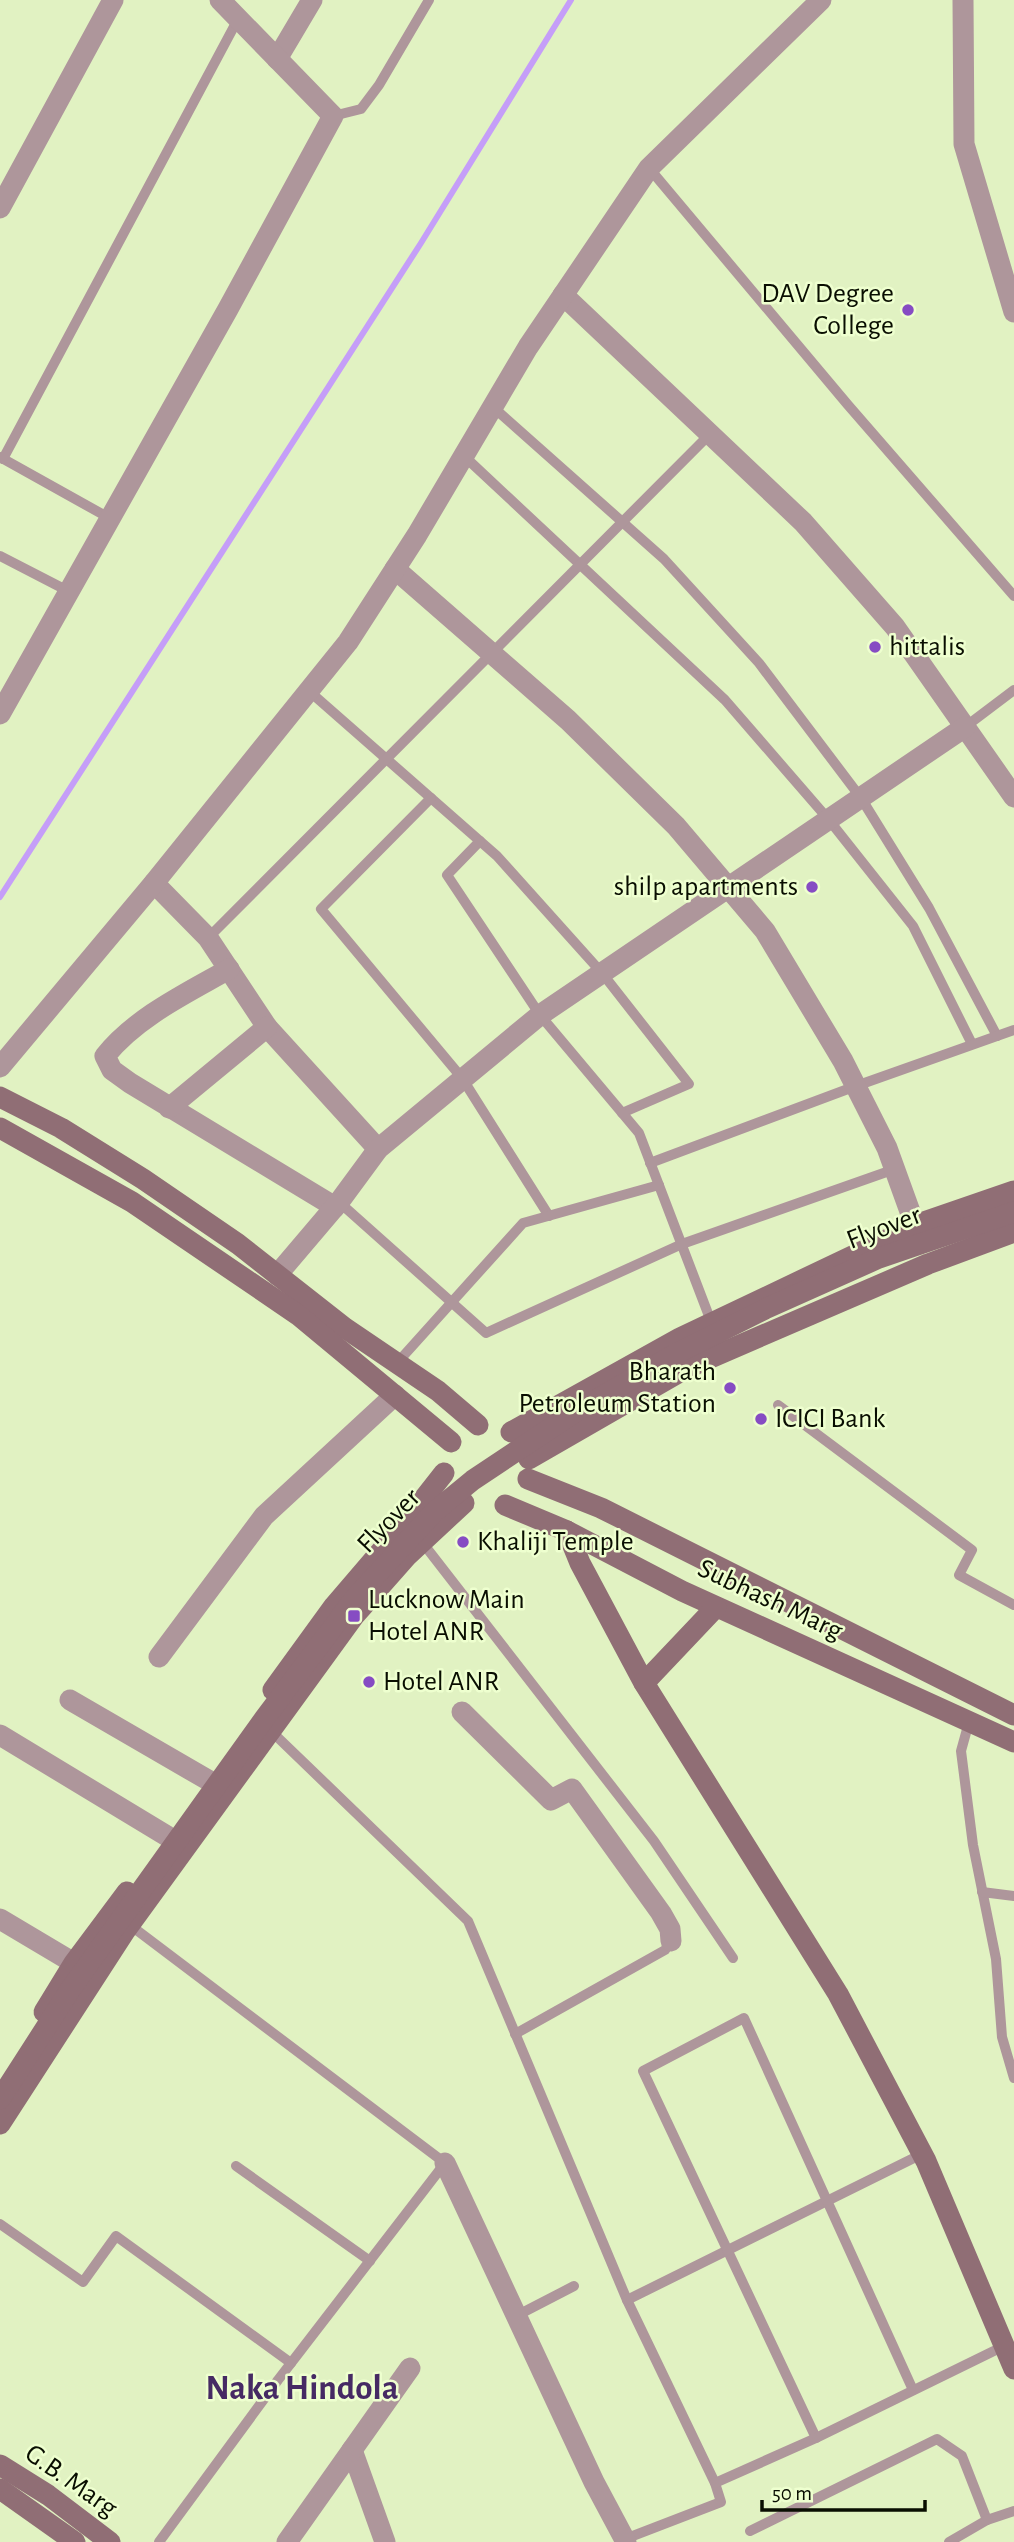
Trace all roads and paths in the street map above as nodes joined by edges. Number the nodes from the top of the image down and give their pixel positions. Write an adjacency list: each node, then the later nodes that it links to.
1 (113, 0): 11 (street)
2 (220, 0): 7 (street)
3 (312, 0): 8 (street)
4 (429, 0): 9 (lane)
5 (821, 0): 10 (street)
6 (963, 0): 13 (street)
7 (238, 19): 8 (street); 17 (lane)
8 (277, 59): 9 (street)
9 (332, 116): 18 (street)
10 (649, 168): 12 (street); 24 (lane)
11 (0, 208)
12 (563, 295): 14 (street); 15 (street)
13 (1014, 312)
14 (493, 407): 16 (street); 19 (lane)
15 (710, 434): 19 (lane); 29 (street)
16 (464, 456): 21 (lane); 22 (street)
17 (1, 458): 18 (lane)
18 (111, 519): 23 (street)
19 (623, 523): 21 (lane); 33 (lane)
20 (0, 556): 23 (lane)
21 (580, 565): 25 (lane); 34 (lane)
22 (395, 569): 25 (street); 27 (street)
23 (70, 592): 28 (street)
24 (1014, 596)
25 (491, 653): 30 (lane); 37 (street)
26 (1014, 690): 29 (lane)
27 (309, 691): 30 (lane); 36 (street)
28 (0, 714)
29 (965, 727): 31 (street); 33 (street)
30 (386, 759): 32 (lane); 38 (lane)
31 (1014, 797)
32 (430, 798): 35 (lane); 47 (lane)
33 (861, 799): 34 (street); 44 (lane)
34 (829, 820): 37 (street); 45 (lane)
35 (480, 841): 40 (lane); 41 (lane)
36 (153, 883): 38 (street); 46 (street)
37 (729, 888): 40 (street); 48 (street)
38 (208, 937): 39 (street)
39 (229, 969): 42 (street); 50 (street)
40 (602, 973): 41 (street); 51 (lane)
41 (540, 1015): 47 (street); 51 (lane)
42 (267, 1027): 50 (street); 53 (street)
43 (1014, 1030): 44 (lane)
44 (997, 1036): 45 (lane)
45 (972, 1044): 48 (lane)
46 (0, 1067)
47 (462, 1078): 53 (street); 60 (lane)
48 (856, 1086): 54 (lane); 55 (street)
49 (0, 1097): 65 (main road)
50 (169, 1108): 58 (street)
51 (622, 1113): 54 (lane)
52 (0, 1128): 70 (main road)
53 (378, 1149): 58 (street)
54 (650, 1163): 56 (lane)
55 (895, 1169): 61 (street); 63 (lane)
56 (659, 1185): 60 (lane); 63 (lane)
57 (1014, 1191): 61 (main road)
58 (337, 1204): 65 (street); 66 (lane)
59 (1014, 1212): 107 (main road, Flyover, bridge)
60 (549, 1216): 66 (lane)
61 (915, 1227): 64 (street); 67 (main road)
62 (1014, 1232): 64 (main road)
63 (681, 1244): 66 (lane); 67 (lane)
64 (928, 1264): 68 (main road)
65 (277, 1275): 69 (main road)
66 (452, 1301): 69 (lane)
67 (712, 1322): 68 (lane); 73 (main road)
68 (724, 1352): 75 (main road)
69 (397, 1363): 72 (main road)
70 (395, 1395): 74 (main road); 83 (street)
71 (778, 1405): 81 (lane)
72 (478, 1425): 73 (main road); 74 (main road)
73 (511, 1432): 75 (main road)
74 (452, 1442): 76 (main road)
75 (528, 1469): 78 (main road); 87 (main road)
76 (444, 1473): 77 (main road); 92 (main road)
77 (464, 1503): 78 (main road); 80 (main road)
78 (505, 1505): 79 (main road, Subhash Marg)
79 (567, 1531): 82 (main road, Subhash Marg); 84 (main road)
80 (422, 1542): 89 (main road); 99 (lane)
81 (1014, 1605)
82 (716, 1607): 84 (main road); 88 (main road, Subhash Marg)
83 (159, 1657)
84 (644, 1683): 109 (main road)
85 (70, 1700): 92 (street)
86 (462, 1712): 98 (street)
87 (1014, 1715)
88 (969, 1722): 91 (main road, Subhash Marg); 94 (lane)
89 (271, 1730): 96 (main road); 104 (lane)
90 (0, 1735): 93 (street)
91 (1014, 1742)
92 (208, 1780): 93 (main road)
93 (167, 1836): 96 (main road)
94 (982, 1892): 95 (lane); 103 (lane)
95 (1014, 1896)
96 (121, 1918): 100 (main road); 101 (main road); 110 (lane)
97 (0, 1919): 100 (street)
98 (671, 1941): 104 (lane)
99 (733, 1958)
100 (74, 1963): 101 (street); 106 (main road)
101 (96, 1976): 108 (main road)
102 (1014, 2013): 103 (lane)
103 (1000, 2015): 105 (lane)
104 (515, 2034): 117 (lane)
105 (1014, 2078)
106 (0, 2082)
107 (0, 2099)
108 (0, 2124)
109 (922, 2154): 112 (lane); 119 (main road)
110 (445, 2163): 115 (lane); 118 (street)
111 (236, 2166): 115 (lane)
112 (827, 2201): 114 (lane); 114 (lane); 123 (lane)
113 (0, 2224): 120 (lane)
114 (728, 2250): 117 (lane); 124 (lane)
115 (370, 2261): 120 (lane)
116 (575, 2286): 118 (lane)
117 (626, 2300): 127 (lane)
118 (516, 2316): 132 (street)
119 (1004, 2346): 122 (main road); 123 (lane)
120 (291, 2363): 135 (lane)
121 (410, 2368): 125 (street)
122 (1014, 2369)
123 (913, 2390): 124 (lane)
124 (816, 2438): 127 (lane)
125 (352, 2450): 136 (street); 137 (street)
126 (0, 2465): 134 (main road, G.B. Marg)
127 (715, 2483): 132 (lane)
128 (0, 2489): 133 (main road)
129 (1014, 2511): 130 (lane)
130 (987, 2520): 131 (lane); 138 (lane)
131 (750, 2531)
132 (626, 2540)
133 (75, 2542)
134 (110, 2542)
135 (159, 2542)
136 (287, 2542)
137 (385, 2542)
138 (948, 2542)

